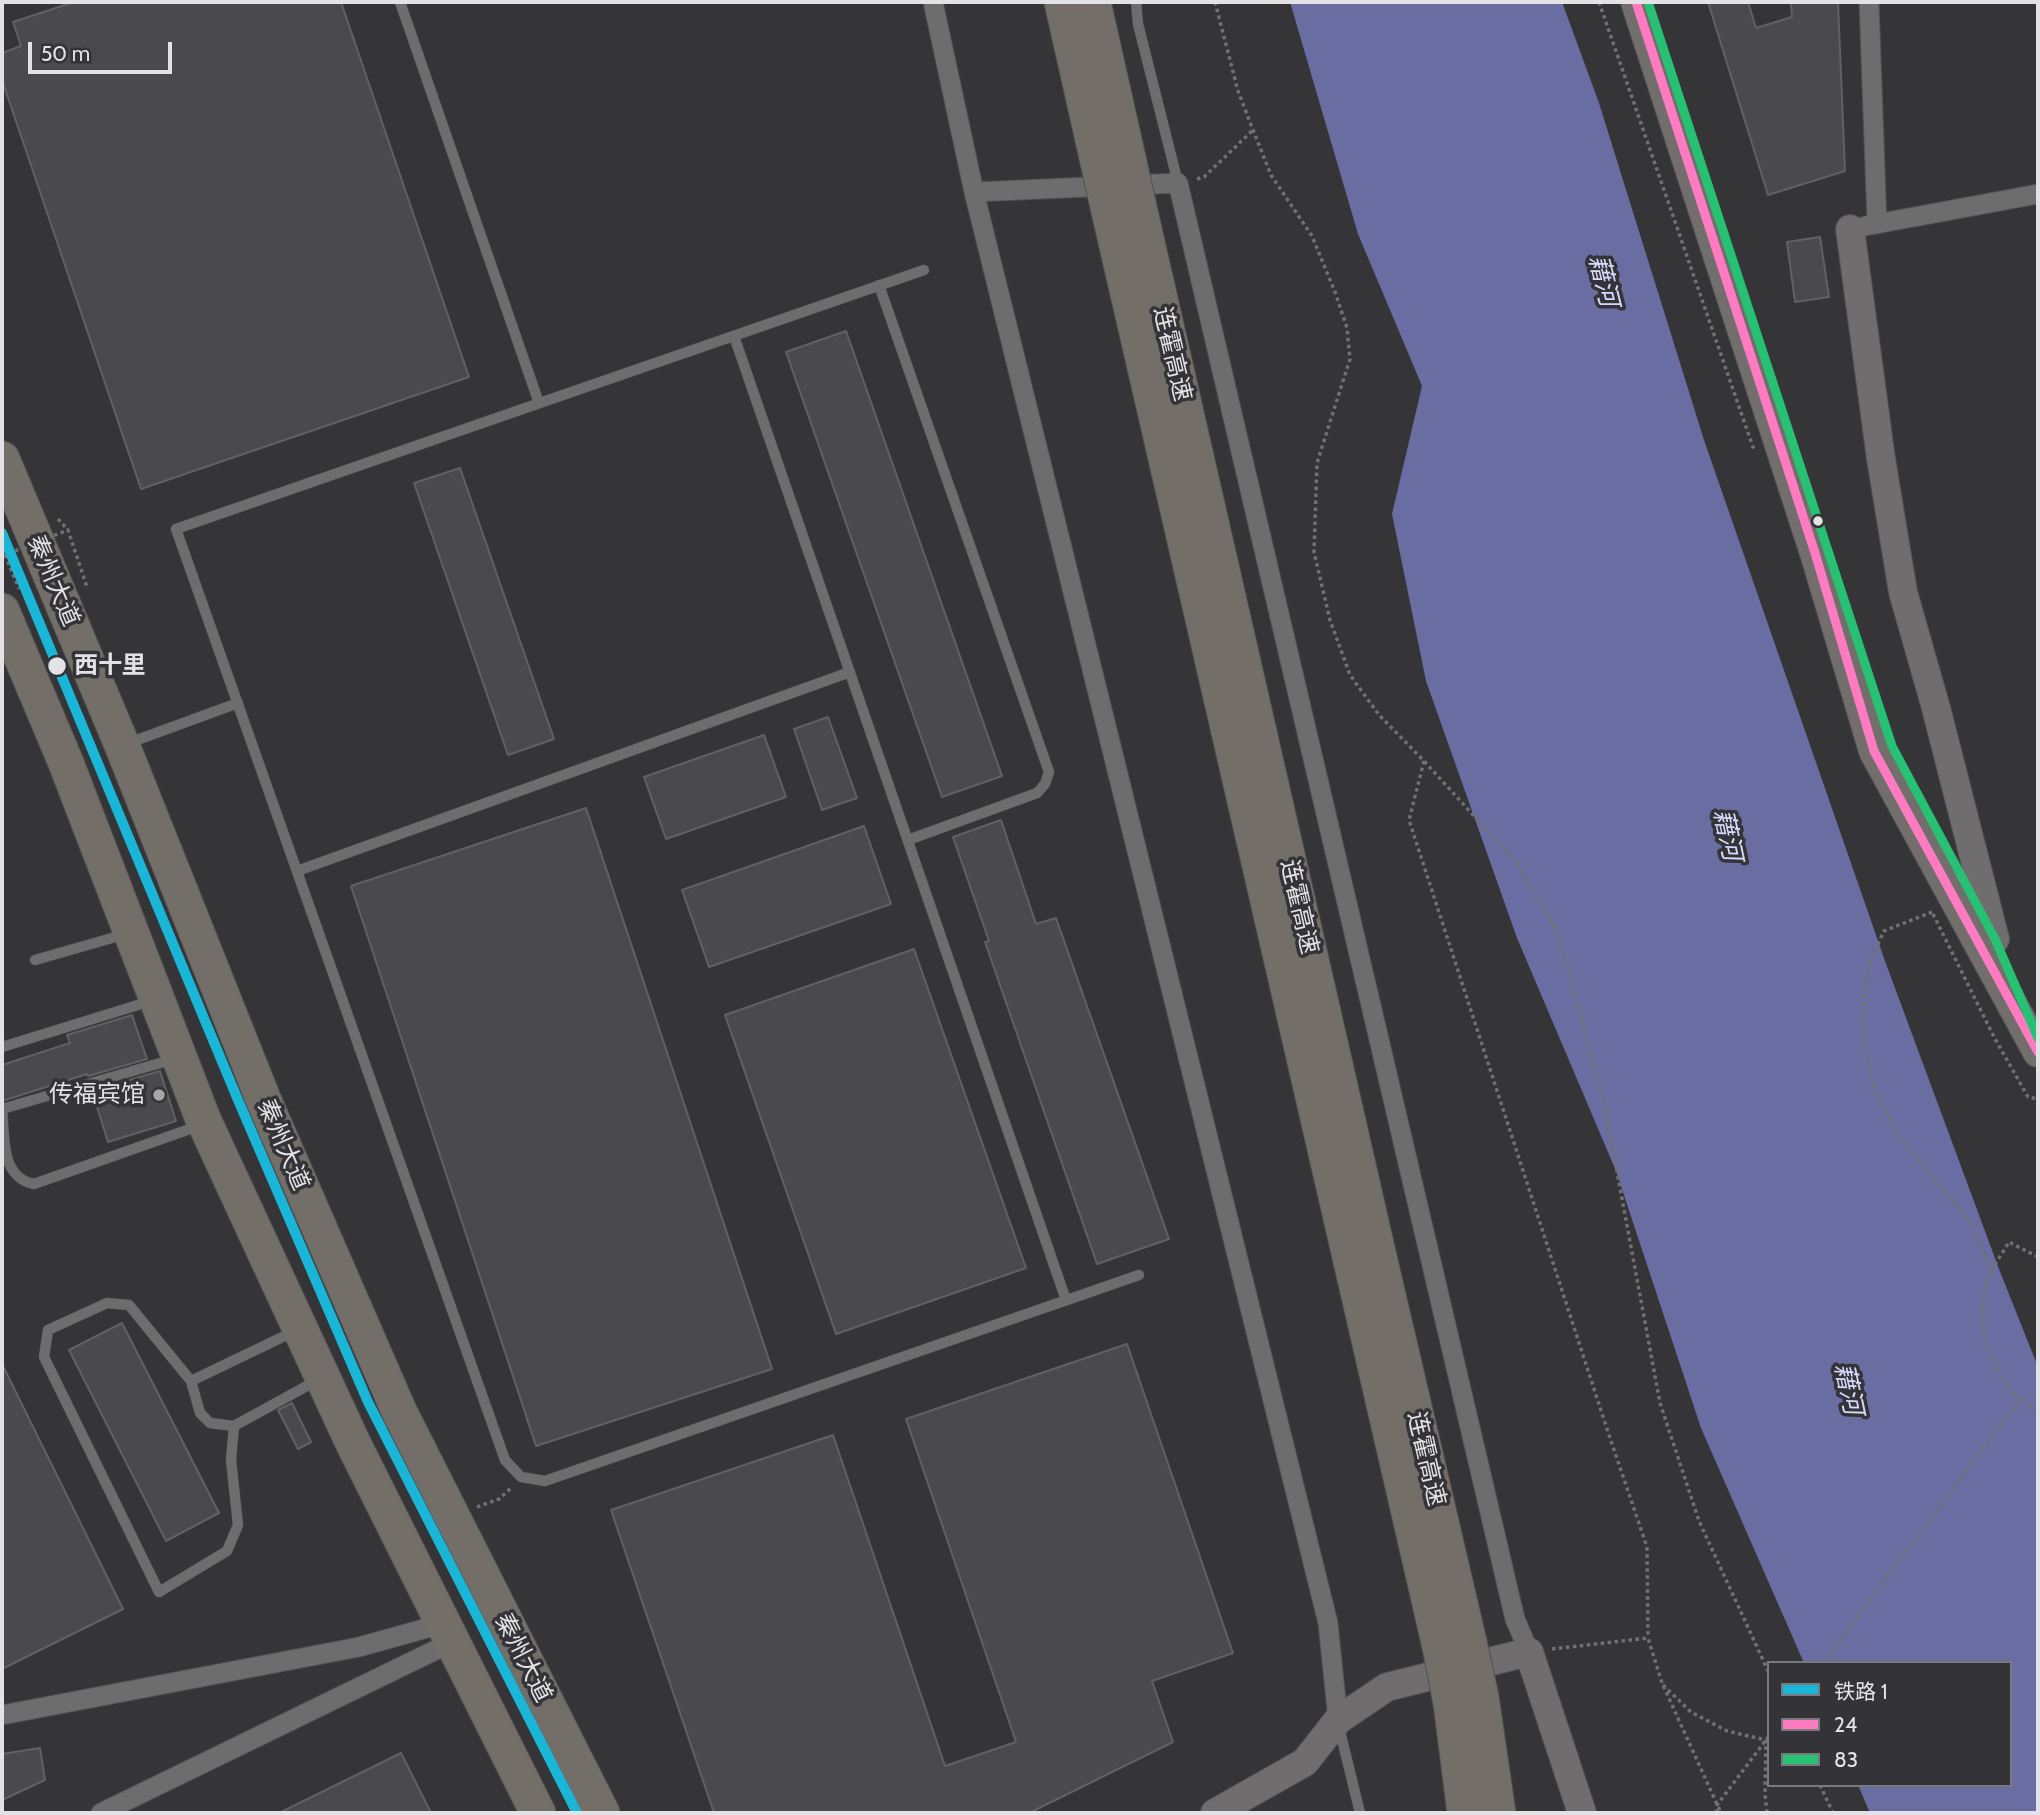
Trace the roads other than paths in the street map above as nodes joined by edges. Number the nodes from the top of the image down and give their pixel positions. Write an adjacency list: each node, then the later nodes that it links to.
1 (400, 2): 17 (lane)
2 (933, 2): 11 (street)
3 (1062, 2): 9 (highway, 连霍高速)
4 (1093, 2): 9 (highway, 连霍高速)
5 (1136, 2): 10 (lane)
6 (1636, 2): 31 (main road)
7 (1648, 2): 26 (main road)
8 (1869, 2): 13 (street)
9 (1113, 160): 42 (highway, 连霍高速, bridge)
10 (1178, 183): 11 (street); 41 (street)
11 (974, 192): 44 (street)
12 (2038, 194): 13 (street)
13 (1863, 226): 26 (street)
14 (924, 270): 15 (lane)
15 (879, 285): 16 (lane); 23 (lane)
16 (734, 335): 17 (lane); 20 (lane)
17 (539, 403): 21 (lane)
18 (2, 460): 22 (highway, 秦州大道)
19 (2, 611): 25 (highway)
20 (850, 672): 23 (lane); 24 (lane)
21 (237, 704): 22 (lane); 24 (lane)
22 (122, 745): 47 (highway, 秦州大道)
23 (908, 840): 35 (lane)
24 (297, 871): 35 (lane)
25 (130, 933): 27 (lane); 32 (highway)
26 (1995, 939): 29 (main road)
27 (36, 960)
28 (138, 1006): 30 (lane)
29 (2038, 1038)
30 (2, 1047)
31 (2038, 1052)
32 (180, 1058): 33 (highway); 33 (lane)
33 (203, 1119): 36 (highway)
34 (1139, 1275): 35 (lane)
35 (1066, 1300)
36 (300, 1329): 37 (highway); 38 (lane)
37 (323, 1377): 39 (lane); 40 (highway)
38 (191, 1381): 39 (lane); 39 (lane)
39 (234, 1426)
40 (446, 1632): 43 (street); 45 (street); 46 (highway)
41 (1529, 1652): 44 (street); 52 (street)
42 (1466, 1700): 50 (highway, 连霍高速); 51 (highway, 连霍高速)
43 (2, 1715)
44 (1338, 1720): 48 (street); 49 (lane)
45 (101, 1813)
46 (538, 1813)
47 (602, 1813)
48 (1214, 1813)
49 (1360, 1813)
50 (1465, 1813)
51 (1498, 1813)
52 (1582, 1813)

